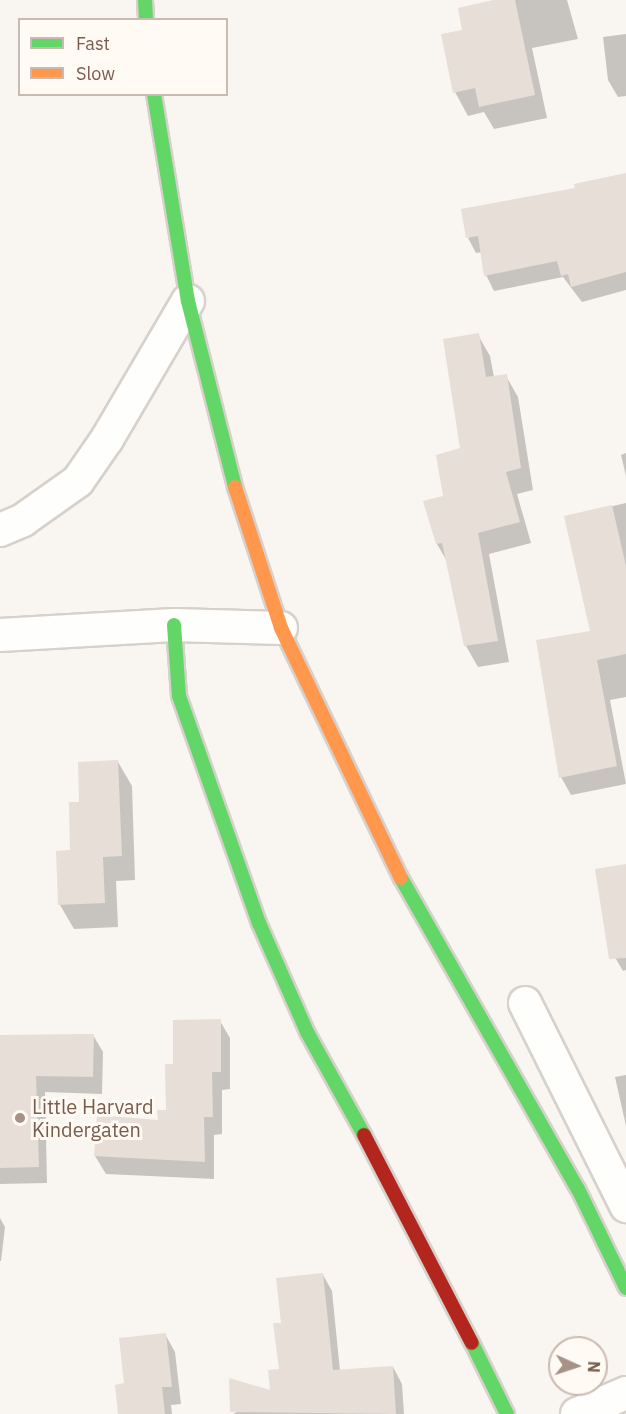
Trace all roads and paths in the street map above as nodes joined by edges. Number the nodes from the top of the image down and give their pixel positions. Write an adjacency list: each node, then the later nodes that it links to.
1 (145, 0): 2 (street)
2 (146, 18)
3 (154, 96): 4 (street)
4 (188, 301): 5 (street); 7 (street)
5 (0, 530)
6 (174, 625): 7 (street); 8 (street); 15 (street)
7 (281, 628): 11 (street)
8 (4, 631)
9 (525, 1003): 10 (street)
10 (617, 1169): 11 (street); 12 (street)
11 (578, 1189): 13 (street)
12 (626, 1206)
13 (626, 1288)
14 (626, 1393): 16 (street)
15 (507, 1414)
16 (577, 1414)

